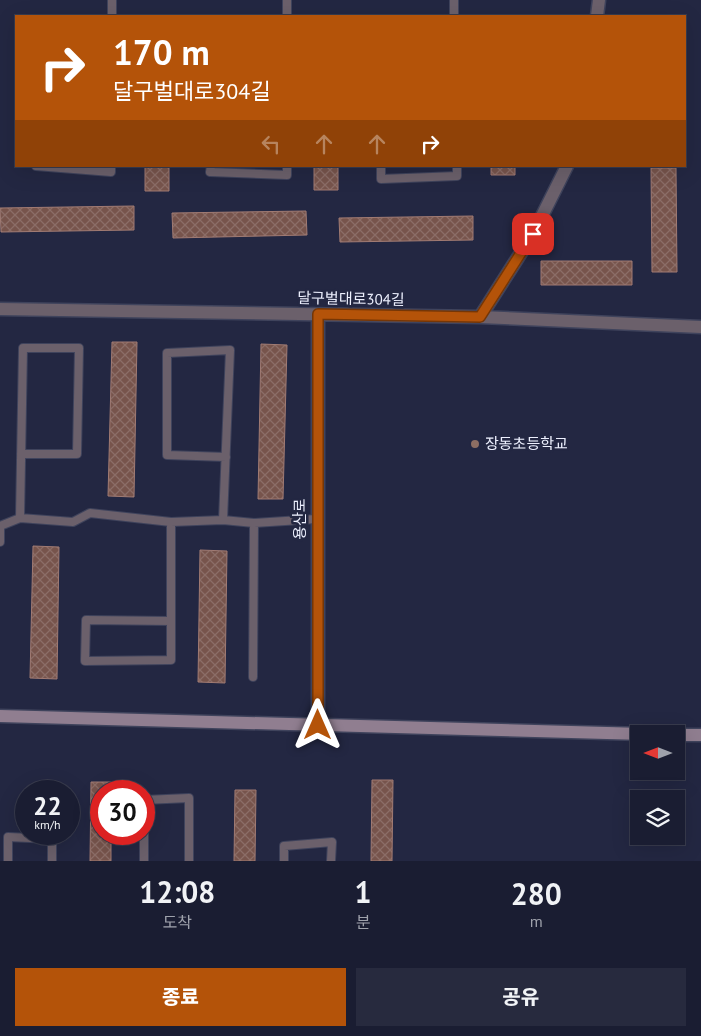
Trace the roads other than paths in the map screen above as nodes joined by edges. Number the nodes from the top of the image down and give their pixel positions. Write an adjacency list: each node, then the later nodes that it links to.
1 (112, 0): 5 (lane)
2 (287, 0): 6 (lane)
3 (454, 0): 7 (lane)
4 (598, 0): 8 (street)
5 (112, 15)
6 (287, 15)
7 (454, 15)
8 (597, 15)
9 (48, 167): 10 (lane)
10 (111, 167)
11 (210, 167): 12 (lane)
12 (287, 167)
13 (380, 167): 14 (lane)
14 (456, 167)
15 (566, 167): 18 (street)
16 (0, 309): 17 (street, 달구벌대로304길)
17 (318, 314): 18 (street, 달구벌대로304길); 23 (street, 용산로)
18 (480, 317): 19 (street, 달구벌대로304길)
19 (701, 326)
20 (21, 454): 20 (lane); 22 (lane)
21 (226, 457): 21 (lane); 24 (lane)
22 (20, 518): 25 (lane); 27 (lane)
23 (316, 519): 26 (lane); 31 (street, 용산로)
24 (223, 520): 25 (lane); 26 (lane)
25 (171, 522): 28 (lane)
26 (254, 523): 29 (lane)
27 (0, 542)
28 (171, 622): 28 (lane)
29 (253, 677)
30 (0, 716): 31 (main road)
31 (318, 725): 32 (main road)
32 (630, 734)
33 (685, 735): 34 (main road)
34 (701, 735)
35 (155, 800): 40 (lane)
36 (144, 845): 39 (lane)
37 (8, 861): 38 (lane)
38 (52, 861)
39 (144, 861)
40 (189, 861)
41 (284, 861): 42 (lane)
42 (331, 861)

